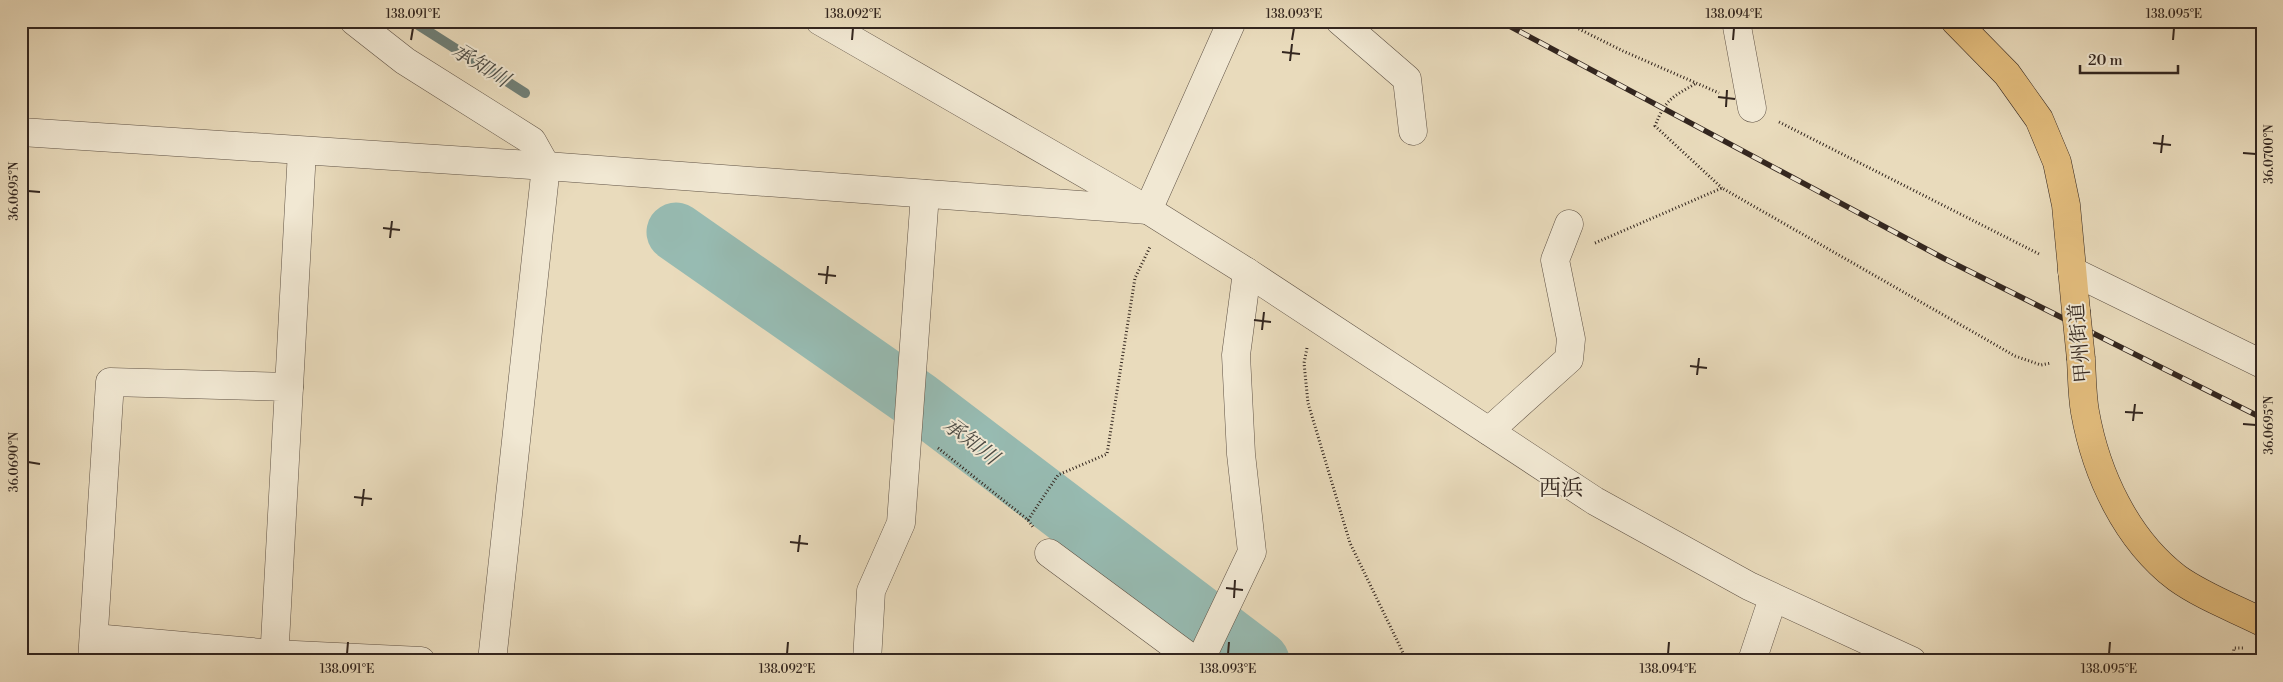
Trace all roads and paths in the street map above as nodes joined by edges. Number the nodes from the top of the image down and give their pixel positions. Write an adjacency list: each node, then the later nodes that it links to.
1 (354, 21): 13 (street)
2 (820, 21): 16 (street)
3 (1232, 21): 16 (street)
4 (1340, 21): 10 (street)
5 (1563, 21): 8 (path)
6 (1736, 21): 9 (street)
7 (1955, 21): 19 (highway, 甲州街道)
8 (1696, 83): 9 (path); 14 (path)
9 (1752, 108): 19 (path)
10 (1414, 131)
11 (21, 132): 12 (street)
12 (302, 150): 13 (street); 24 (street)
13 (546, 166): 15 (street); 37 (street)
14 (1722, 188): 18 (path); 22 (path)
15 (925, 194): 16 (street); 25 (street)
16 (1156, 215): 20 (street); 27 (path)
17 (1569, 224): 18 (street)
18 (1555, 260): 26 (street)
19 (2072, 271): 22 (highway, 甲州街道, bridge); 23 (street)
20 (1247, 272): 21 (street); 34 (street)
21 (1313, 315): 26 (street); 39 (path)
22 (2081, 359): 30 (highway, 甲州街道)
23 (2262, 364)
24 (289, 387): 32 (street); 35 (street)
25 (908, 425): 27 (path); 38 (street)
26 (1489, 432): 29 (street)
27 (1028, 520): 28 (path)
28 (1049, 553): 33 (street)
29 (1773, 598): 40 (street); 41 (street)
30 (2262, 622)
31 (2253, 648): 42 (path)
32 (93, 649): 35 (street)
33 (1165, 652): 34 (street)
34 (1200, 656)
35 (274, 657): 36 (street)
36 (421, 661)
37 (492, 661)
38 (867, 661)
39 (1406, 661)
40 (1752, 661)
41 (1912, 661)
42 (2232, 661)

